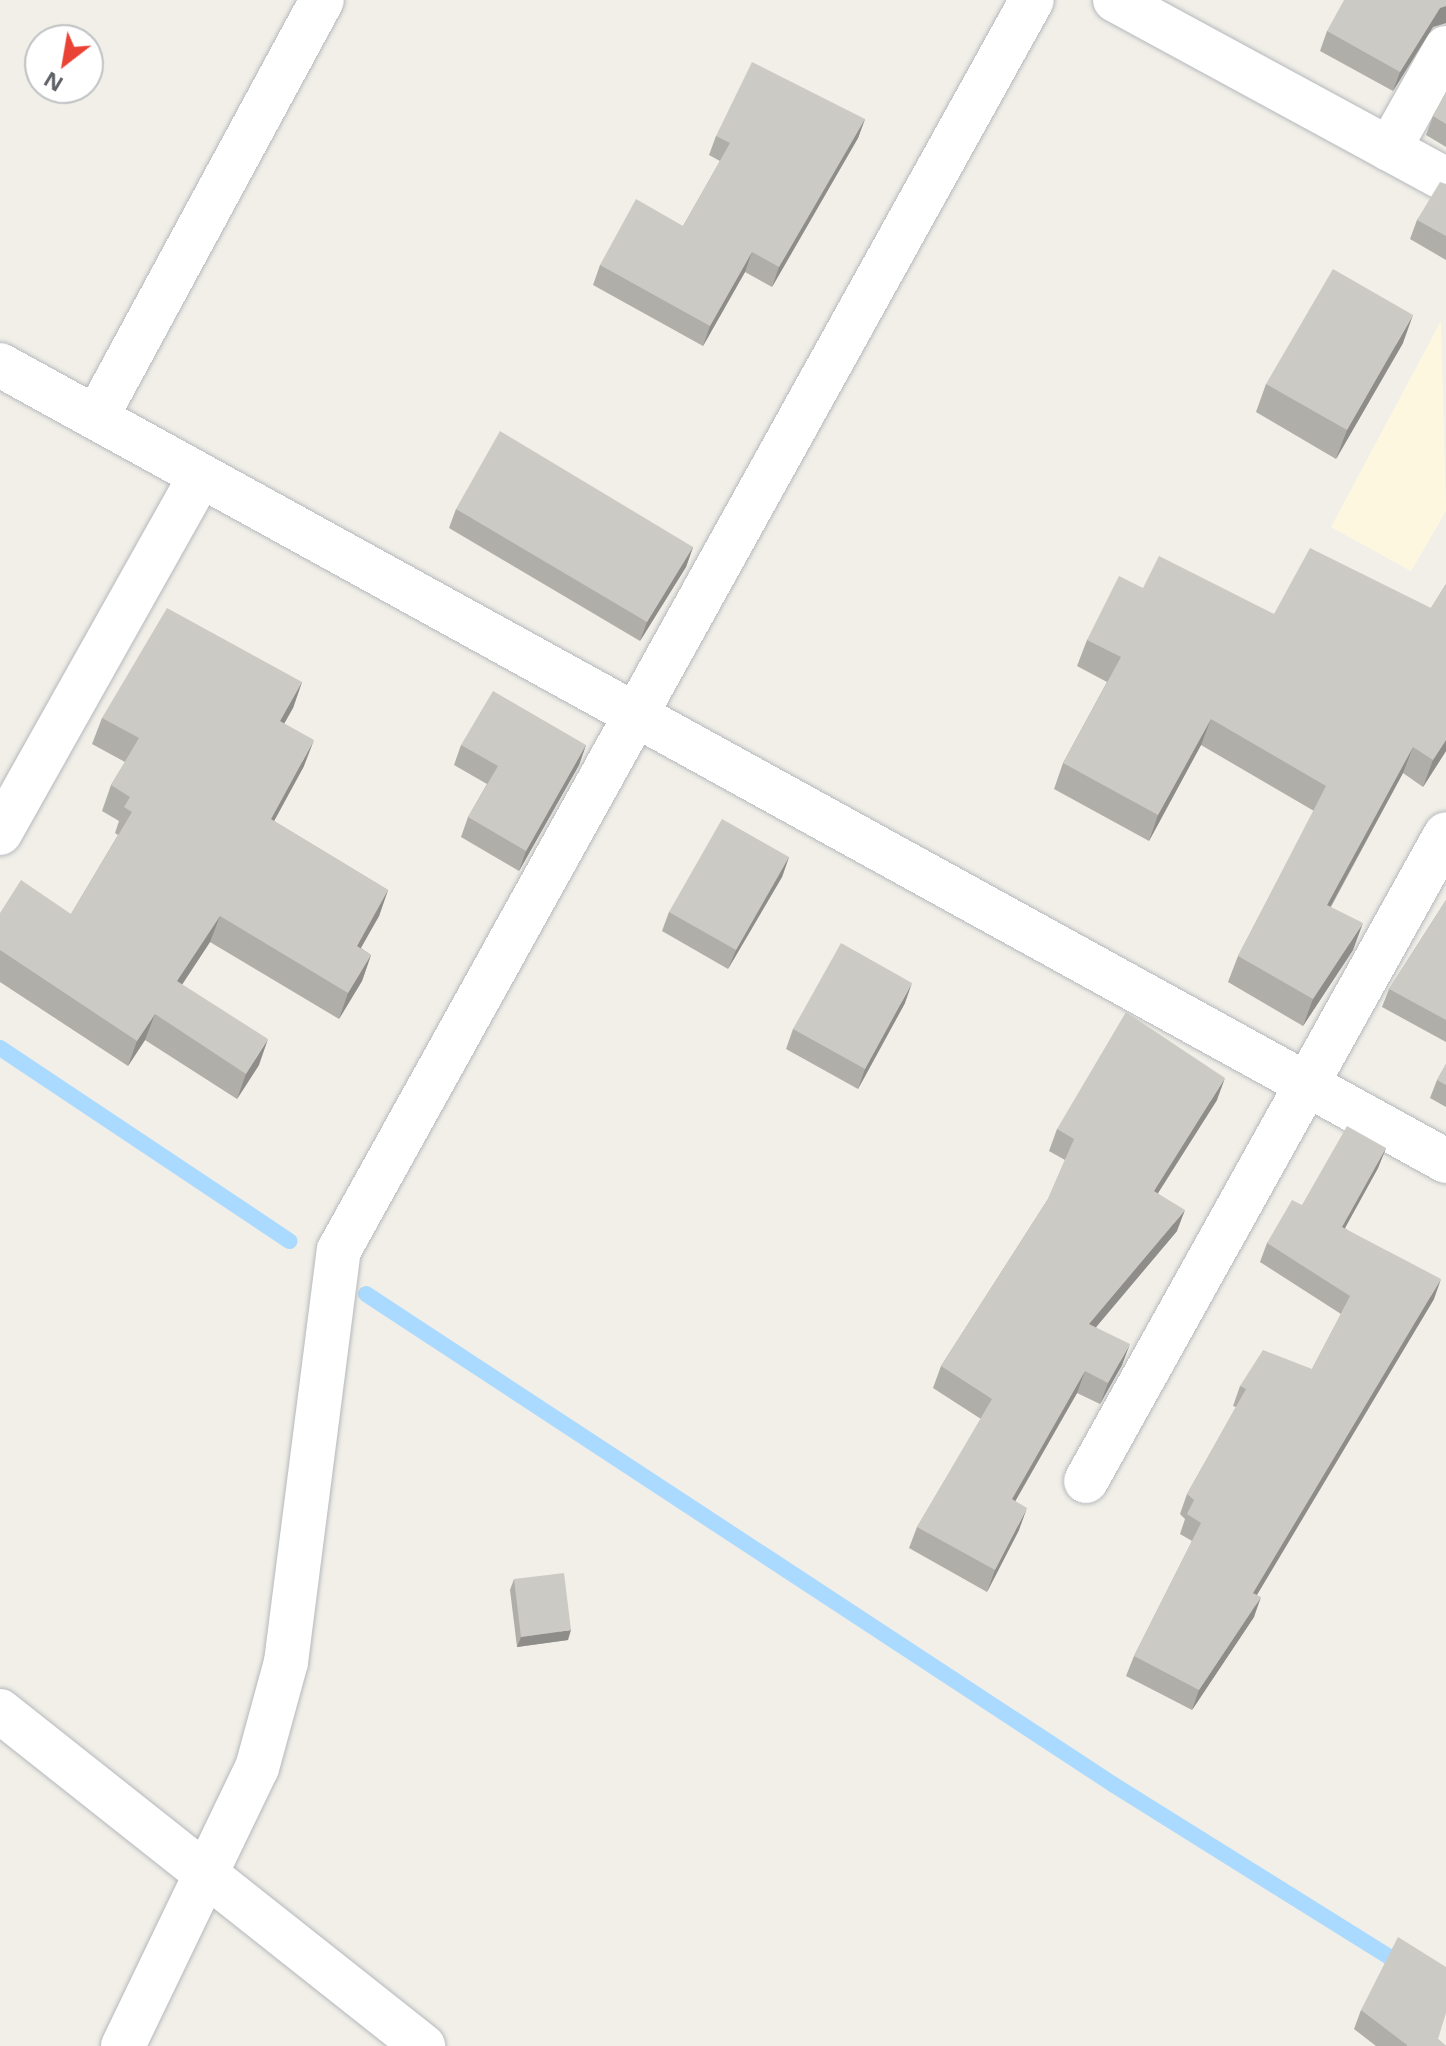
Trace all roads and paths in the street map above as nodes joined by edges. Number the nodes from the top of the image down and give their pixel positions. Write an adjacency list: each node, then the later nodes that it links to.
1 (322, 0): 8 (street)
2 (1032, 0): 10 (street)
3 (1115, 0): 5 (street)
4 (1446, 48): 5 (street)
5 (1389, 149): 6 (street)
6 (1446, 180)
7 (0, 365): 8 (street)
8 (96, 418): 9 (street)
9 (200, 476): 10 (street); 11 (street)
10 (631, 715): 13 (street); 17 (street)
11 (0, 833)
12 (1446, 834): 13 (street)
13 (1306, 1086): 14 (street); 15 (street)
14 (1446, 1161)
15 (1086, 1481)
16 (0, 1711): 17 (street)
17 (204, 1868): 18 (street); 19 (street)
18 (123, 2046)
19 (423, 2046)

